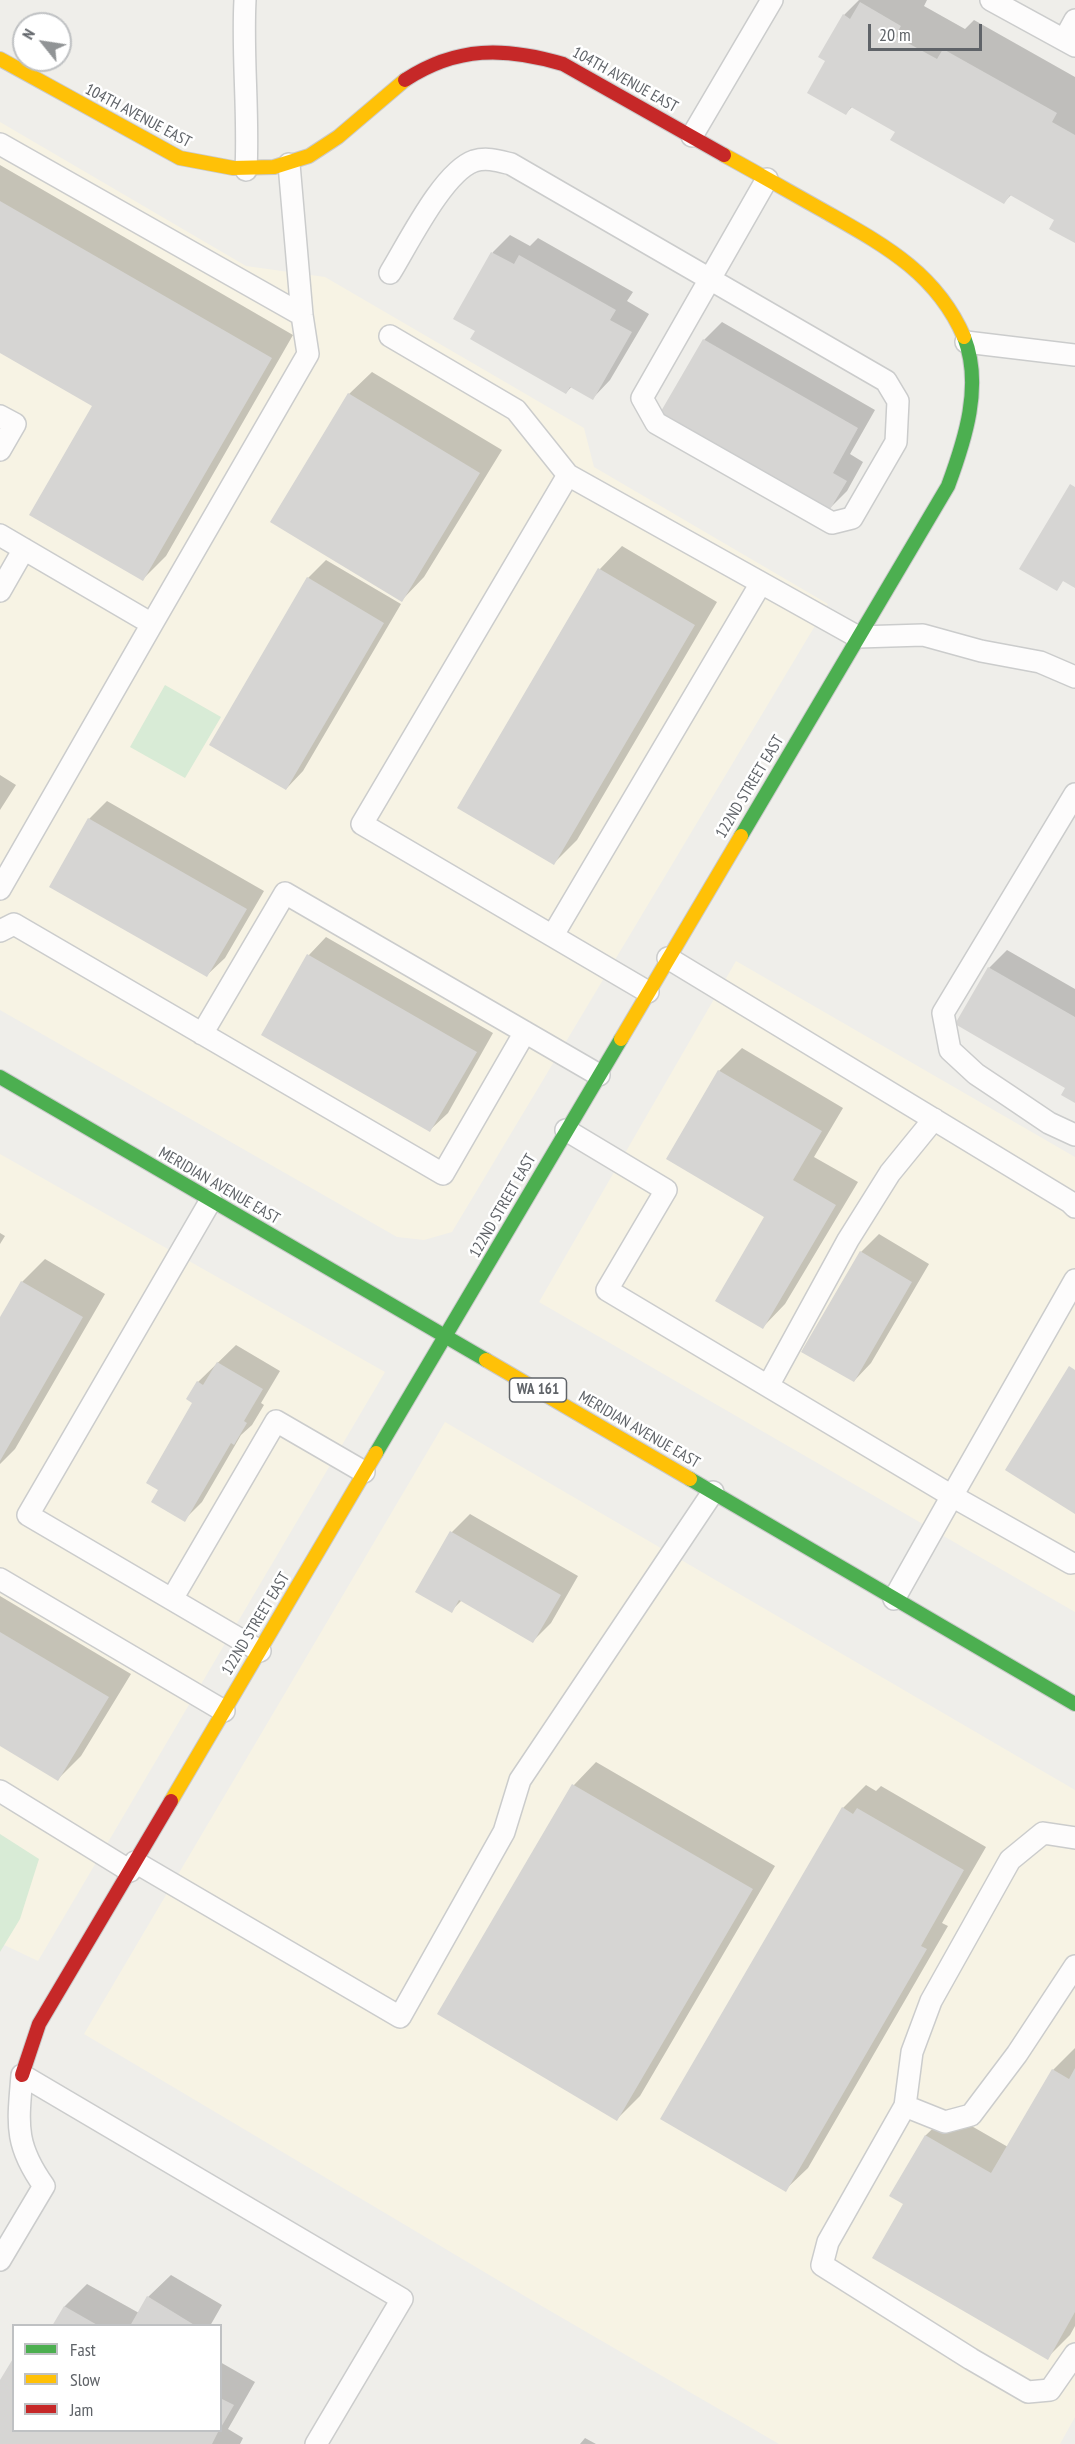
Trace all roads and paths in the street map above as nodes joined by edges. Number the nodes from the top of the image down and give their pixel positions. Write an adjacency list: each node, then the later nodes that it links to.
1 (245, 0): 10 (lane)
2 (772, 0): 7 (lane)
3 (991, 0): 5 (lane)
4 (1075, 20): 5 (lane)
5 (1069, 43)
6 (0, 60): 10 (street, 104TH AVENUE EAST)
7 (692, 136): 9 (street, 104TH AVENUE EAST); 11 (street, 104TH AVENUE EAST)
8 (0, 144): 14 (lane)
9 (289, 164): 10 (street, 104TH AVENUE EAST); 14 (lane)
10 (246, 170)
11 (767, 179): 13 (lane); 16 (street, 104TH AVENUE EAST)
12 (390, 273): 13 (lane)
13 (709, 280): 13 (lane)
14 (302, 315): 25 (lane)
15 (390, 336): 20 (lane)
16 (966, 342): 17 (lane); 26 (street, 122ND STREET EAST)
17 (1075, 355)
18 (0, 416): 19 (lane)
19 (0, 450)
20 (568, 475): 23 (lane); 31 (lane)
21 (0, 535): 22 (lane)
22 (24, 549): 24 (lane); 25 (lane)
23 (761, 583): 26 (lane); 31 (lane)
24 (0, 591)
25 (152, 624): 29 (lane)
26 (858, 637): 27 (lane); 32 (street, 122ND STREET EAST)
27 (1075, 677)
28 (1075, 794): 40 (lane)
29 (0, 889)
30 (0, 931): 35 (lane)
31 (553, 935): 33 (lane)
32 (668, 958): 33 (street, 122ND STREET EAST); 38 (lane)
33 (648, 992): 36 (street, 122ND STREET EAST)
34 (525, 1032): 35 (lane); 35 (lane); 36 (lane)
35 (202, 1034)
36 (599, 1075): 39 (street, 122ND STREET EAST)
37 (0, 1077): 41 (street, MERIDIAN AVENUE EAST / WA 161)
38 (934, 1119): 42 (lane); 45 (lane)
39 (566, 1130): 44 (street, 122ND STREET EAST); 45 (lane)
40 (1075, 1135)
41 (211, 1200): 44 (street, MERIDIAN AVENUE EAST / WA 161); 51 (lane)
42 (1075, 1207)
43 (1074, 1284): 48 (lane)
44 (445, 1336): 46 (street, 122ND STREET EAST); 47 (street, MERIDIAN AVENUE EAST / WA 161)
45 (768, 1386): 48 (lane)
46 (364, 1472): 51 (lane); 53 (street, 122ND STREET EAST)
47 (713, 1492): 52 (street, MERIDIAN AVENUE EAST / WA 161); 58 (lane)
48 (952, 1496): 49 (lane); 52 (lane)
49 (1071, 1563)
50 (0, 1579): 55 (lane)
51 (172, 1599): 53 (lane)
52 (894, 1599): 54 (street, MERIDIAN AVENUE EAST / WA 161)
53 (260, 1651): 55 (street, 122ND STREET EAST)
54 (1075, 1704)
55 (224, 1711): 58 (street, 122ND STREET EAST)
56 (0, 1791): 58 (lane)
57 (1075, 1838): 61 (lane)
58 (132, 1867): 60 (street, 122ND STREET EAST)
59 (1075, 1966): 61 (lane)
60 (22, 2075): 62 (lane); 64 (lane)
61 (905, 2106): 63 (lane)
62 (0, 2260)
63 (1075, 2354)
64 (316, 2444)

